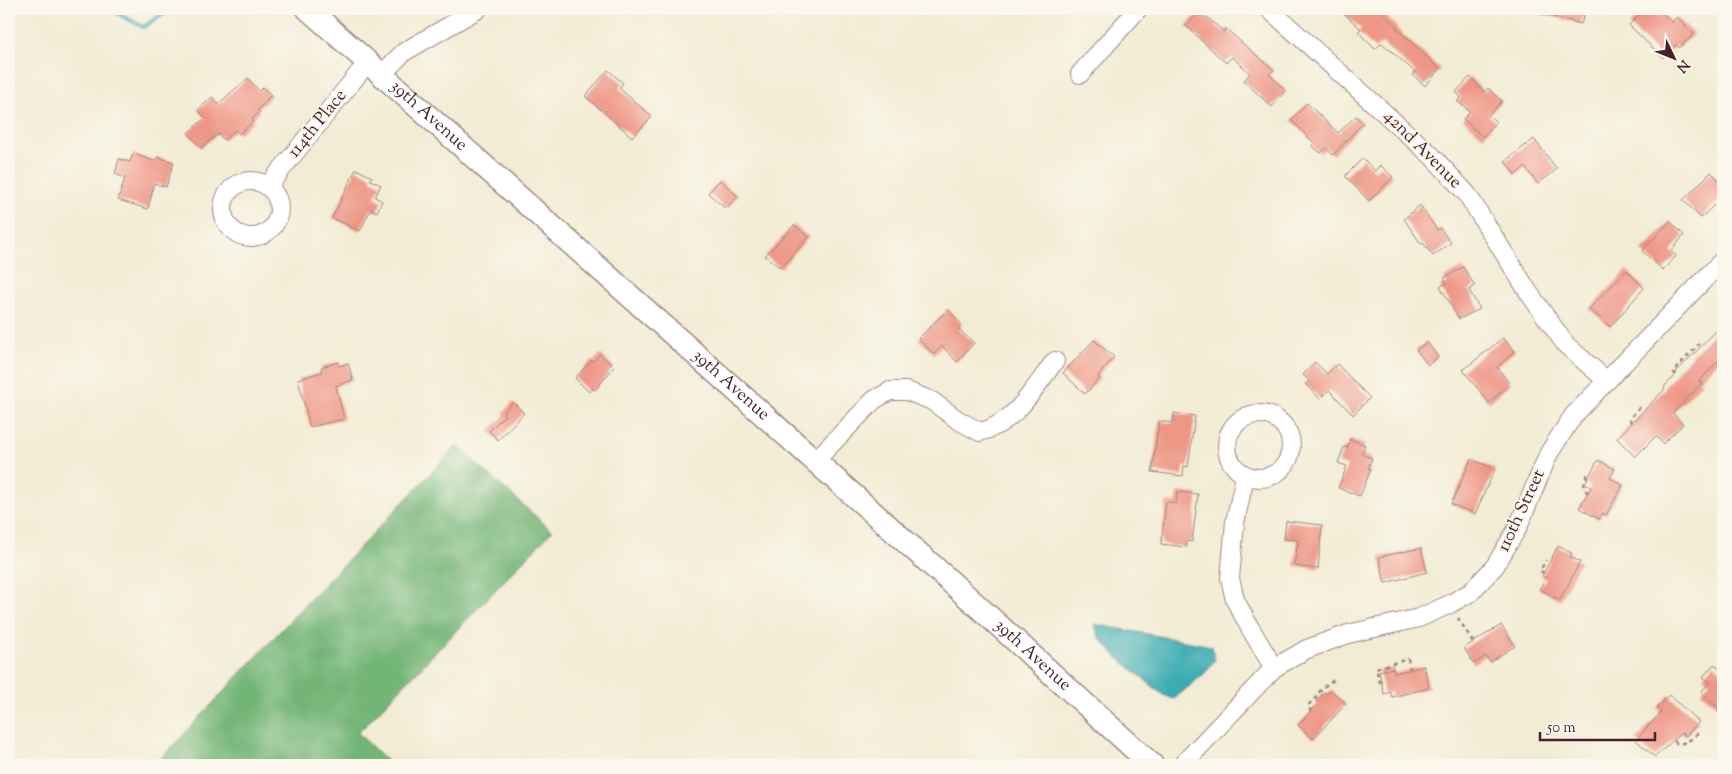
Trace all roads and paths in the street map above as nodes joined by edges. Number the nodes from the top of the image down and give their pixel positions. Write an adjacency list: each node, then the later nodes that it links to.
1 (308, 9): 5 (main road, 39th Avenue)
2 (478, 9): 5 (street, 114th Place)
3 (1138, 9): 6 (street)
4 (1269, 9): 12 (street, 42nd Avenue)
5 (375, 68): 7 (street, 114th Place); 15 (main road, 39th Avenue)
6 (1080, 74)
7 (268, 186)
8 (1723, 260): 12 (street, 110th Street)
9 (1699, 344): 11 (path)
10 (1055, 361): 15 (street)
11 (1676, 375)
12 (1607, 381): 21 (street, 110th Street)
13 (1640, 406): 14 (path)
14 (1632, 423)
15 (815, 461): 30 (main road, 39th Avenue)
16 (1589, 472): 18 (path)
17 (1245, 476): 23 (street)
18 (1588, 494)
19 (1546, 560): 20 (path)
20 (1544, 573)
21 (1450, 604): 22 (path); 23 (street, 110th Street)
22 (1473, 642)
23 (1274, 668): 31 (street, 110th Street)
24 (1410, 669): 26 (path)
25 (1337, 678): 27 (path)
26 (1380, 683)
27 (1311, 712)
28 (1699, 732): 29 (path)
29 (1674, 741)
30 (1152, 765)
31 (1182, 765)

